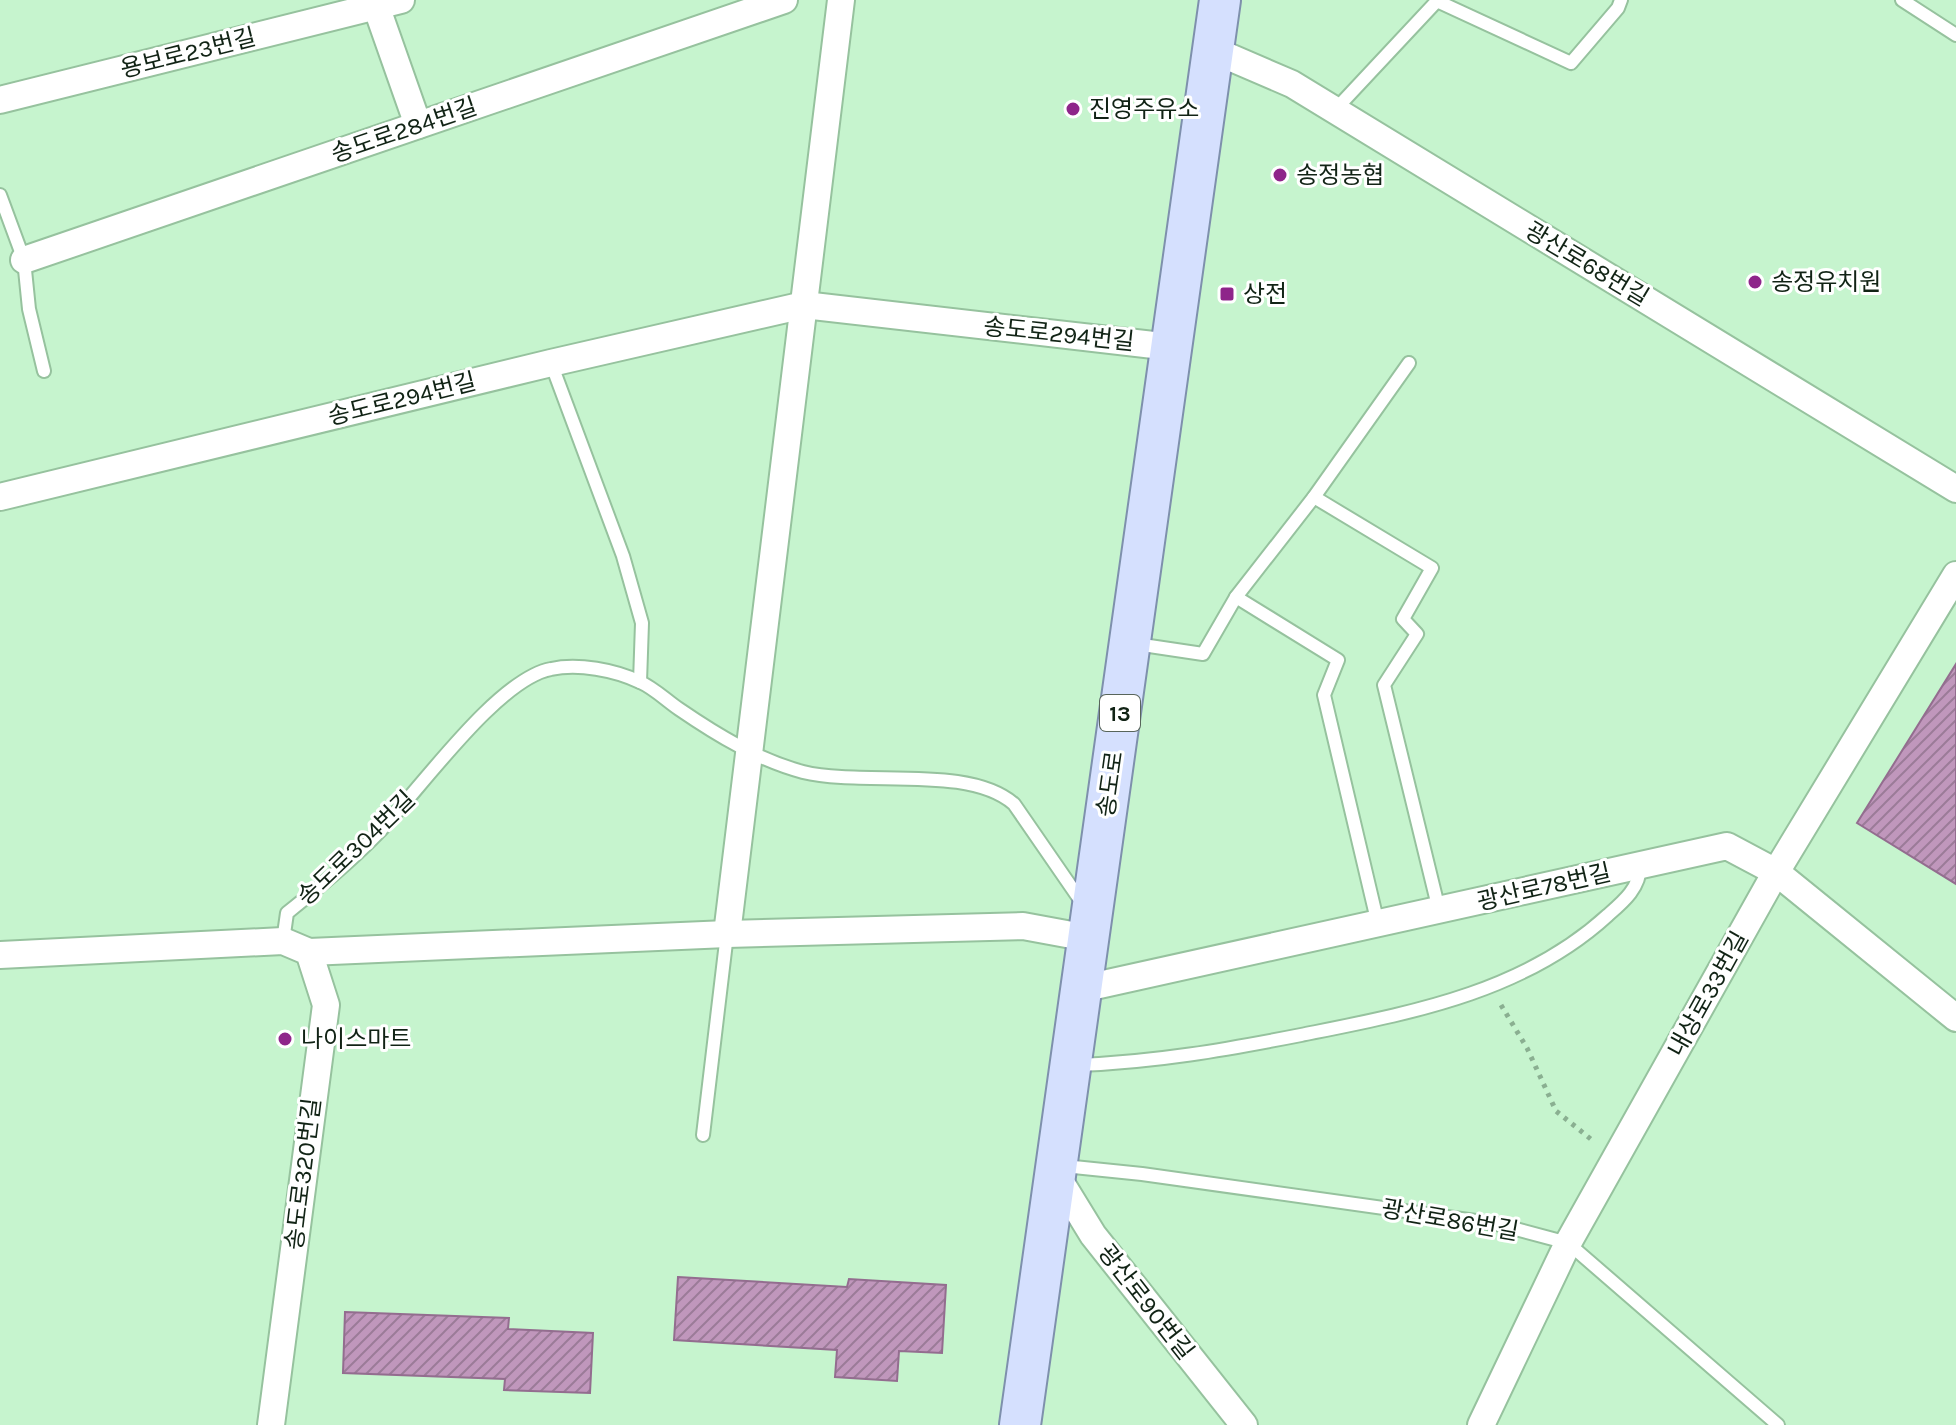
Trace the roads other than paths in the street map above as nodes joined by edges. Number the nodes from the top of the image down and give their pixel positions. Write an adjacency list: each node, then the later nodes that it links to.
1 (784, 0): 11 (street, 송도로284번길)
2 (841, 0): 14 (street)
3 (1220, 0): 8 (main road, 송도로 / 13)
4 (1621, 0): 10 (lane)
5 (1902, 0): 7 (lane)
6 (383, 2): 9 (street, 용보로23번길); 11 (street)
7 (1956, 35)
8 (1213, 50): 10 (street, 광산로68번길); 15 (main road, 송도로 / 13)
9 (0, 100)
10 (1335, 110): 19 (street, 광산로68번길)
11 (418, 125): 13 (street, 송도로284번길)
12 (0, 195): 13 (lane)
13 (24, 260): 18 (lane)
14 (804, 305): 15 (street, 송도로294번길); 16 (street, 송도로294번길); 26 (street)
15 (1171, 347): 24 (main road, 송도로 / 13)
16 (551, 363): 20 (street, 송도로294번길); 25 (lane)
17 (1409, 363): 21 (lane)
18 (44, 371)
19 (1956, 489)
20 (0, 497)
21 (1314, 497): 23 (lane); 29 (lane)
22 (1956, 575): 28 (street, 내상로33번길)
23 (1236, 597): 24 (lane); 30 (lane)
24 (1130, 643): 31 (main road, 송도로 / 13)
25 (640, 682): 26 (lane, 송도로304번길); 33 (lane, 송도로304번길)
26 (750, 751): 31 (lane, 송도로304번길); 32 (street)
27 (1640, 865): 28 (street, 광산로78번길); 29 (street, 광산로78번길); 38 (lane)
28 (1776, 872): 37 (street, 광산로78번길); 41 (street, 내상로33번길)
29 (1439, 910): 30 (street, 광산로78번길)
30 (1378, 924): 36 (street, 광산로78번길)
31 (1090, 927): 32 (street); 36 (main road, 송도로 / 13)
32 (727, 934): 34 (street); 39 (lane)
33 (283, 941): 34 (street); 35 (street)
34 (309, 952): 42 (street, 송도로320번길)
35 (0, 955)
36 (1081, 989): 38 (main road, 송도로 / 13)
37 (1956, 1018)
38 (1071, 1065): 40 (main road, 송도로 / 13)
39 (703, 1135)
40 (1056, 1169): 41 (lane, 광산로86번길); 43 (main road, 송도로 / 13); 44 (street, 광산로90번길)
41 (1568, 1243): 45 (street, 내상로33번길); 46 (lane, 광산로86번길)
42 (271, 1425)
43 (1020, 1425)
44 (1244, 1425)
45 (1481, 1425)
46 (1778, 1425)

